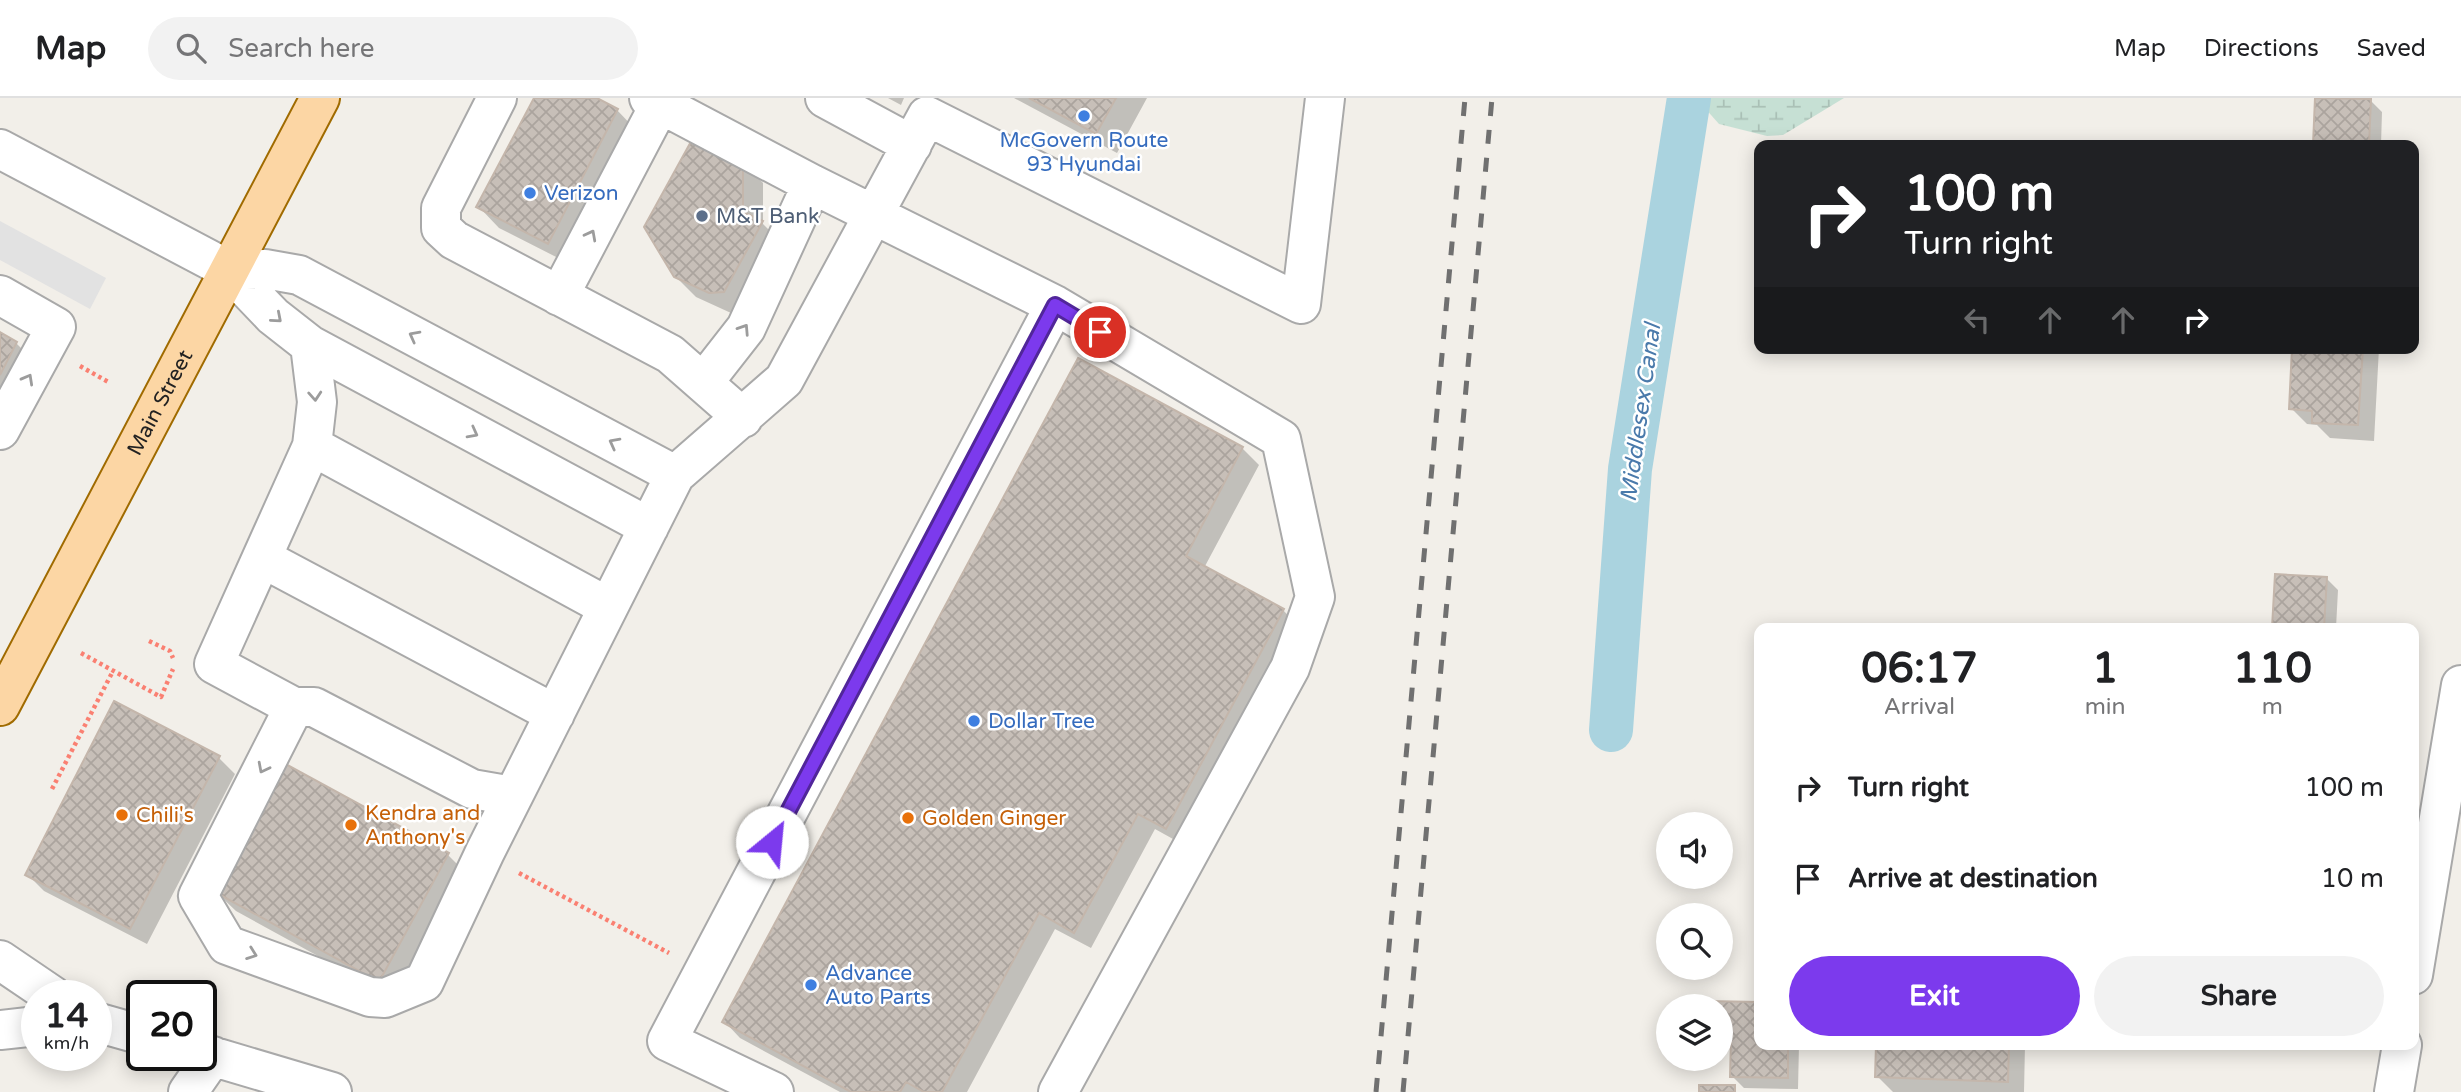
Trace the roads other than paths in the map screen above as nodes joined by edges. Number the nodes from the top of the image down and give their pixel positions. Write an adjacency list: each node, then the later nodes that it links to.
1 (320, 98): 10 (main road, Main Street)
2 (497, 98): 12 (street)
3 (825, 98): 6 (street)
4 (1325, 98): 6 (street)
5 (655, 101): 8 (street); 12 (street, one-way to 5)
6 (912, 145): 9 (street)
7 (0, 149): 10 (street)
8 (812, 184): 9 (street); 15 (street, one-way to 8)
9 (874, 215): 13 (street); 16 (street)
10 (229, 270): 14 (street, one-way to 14); 19 (street, one-way to 10); 24 (main road, Main Street)
11 (0, 295): 17 (street, one-way to 11)
12 (559, 296): 15 (street)
13 (1055, 305): 38 (street); 39 (street)
14 (310, 345): 18 (street, one-way to 18); 20 (street, one-way to 20)
15 (702, 383): 16 (street)
16 (743, 418): 19 (street)
17 (0, 430)
18 (312, 446): 21 (street); 22 (street)
19 (675, 475): 20 (street)
20 (649, 527): 22 (street)
21 (262, 558): 25 (street); 26 (street)
22 (608, 607): 26 (street)
23 (2461, 685): 28 (street)
24 (0, 706)
25 (294, 707): 27 (street); 27 (street, one-way to 27)
26 (555, 714): 27 (street)
27 (513, 796)
28 (2419, 939)
29 (0, 960): 30 (street)
30 (29, 980)
31 (21, 1028): 32 (street)
32 (0, 1030)
33 (2401, 1050): 40 (street)
34 (217, 1058): 37 (street)
35 (199, 1071): 36 (street)
36 (188, 1092)
37 (332, 1092)
38 (774, 1092)
39 (1058, 1092)
40 (2394, 1092)

